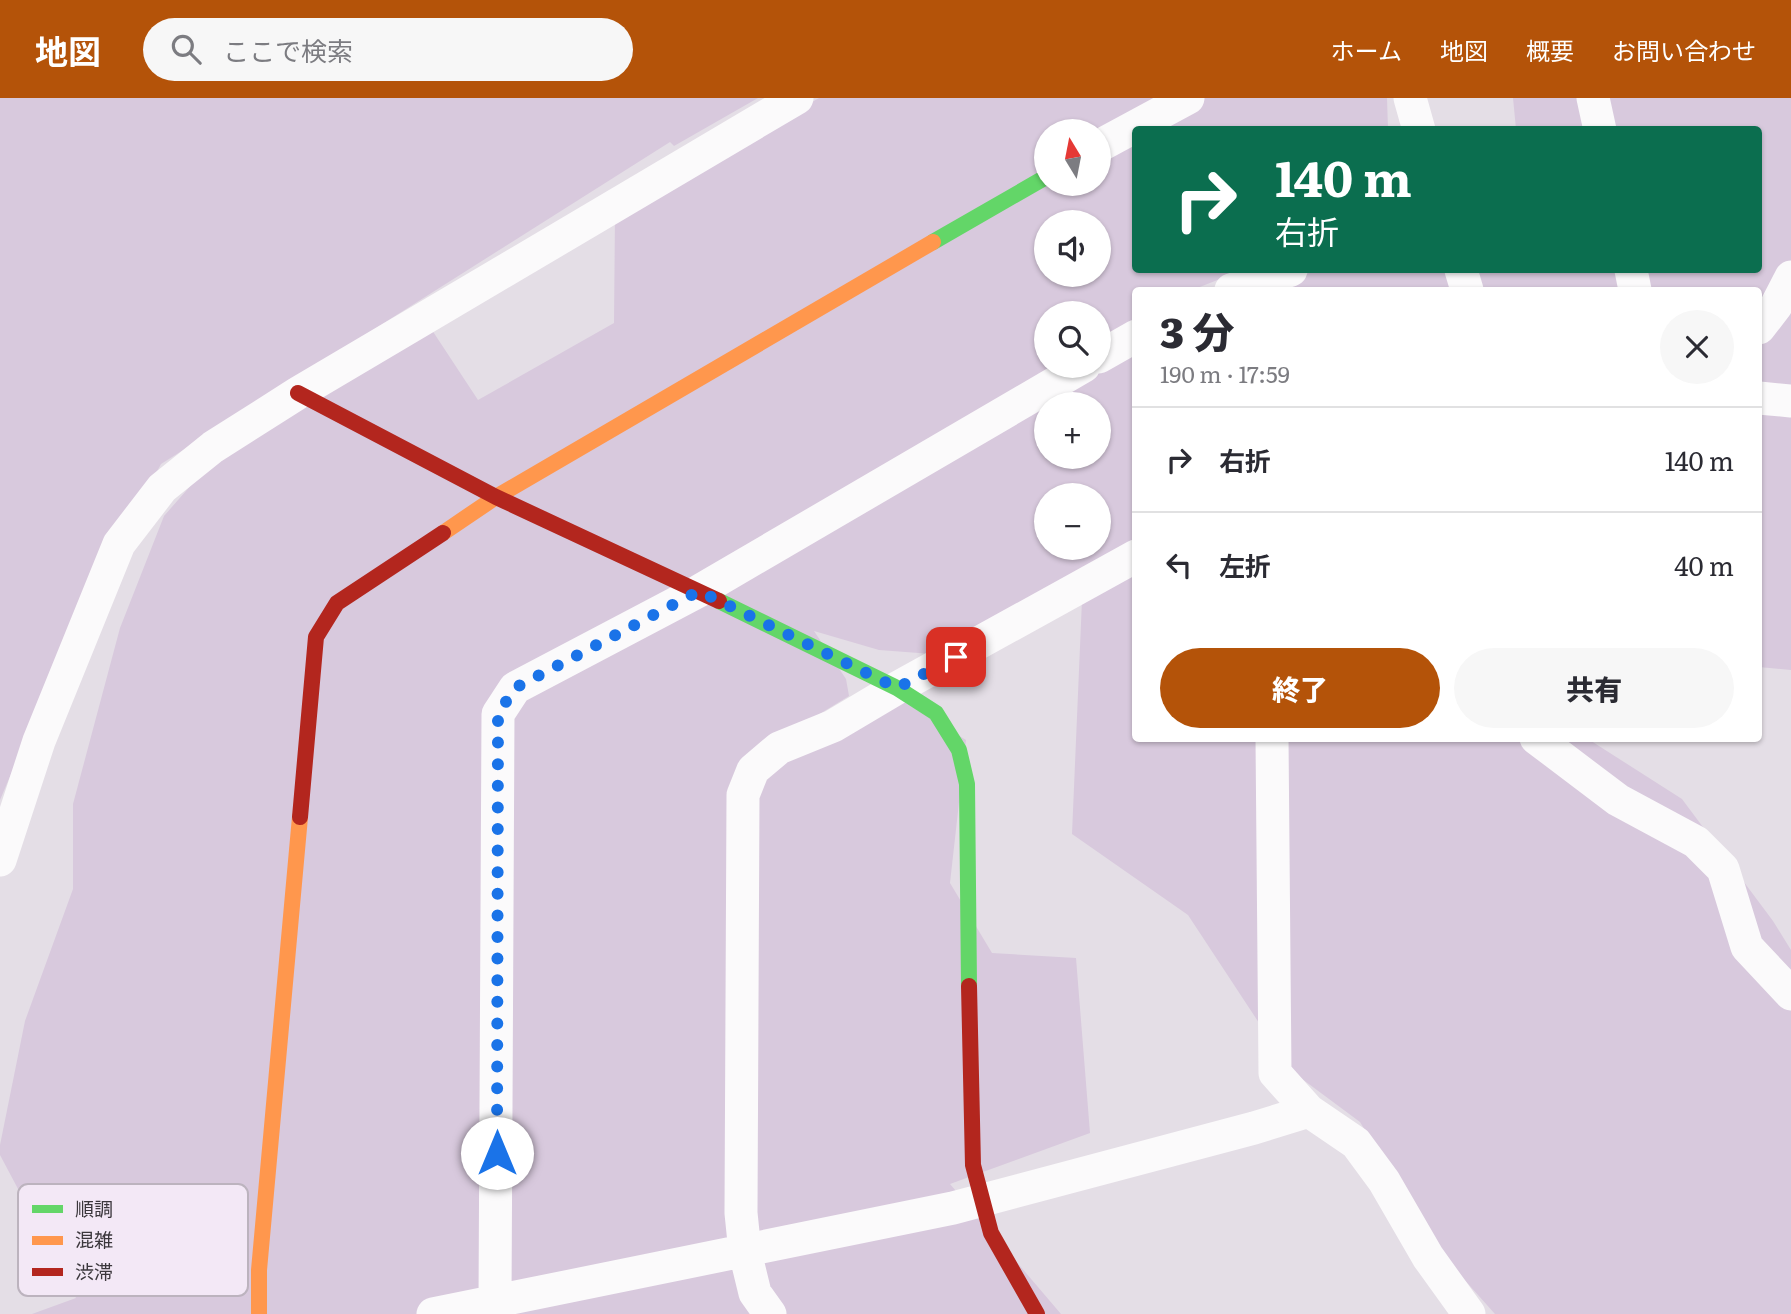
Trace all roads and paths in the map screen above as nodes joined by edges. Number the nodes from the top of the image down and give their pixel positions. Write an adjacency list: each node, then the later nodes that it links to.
1 (797, 98): 18 (street)
2 (1188, 98): 5 (street)
3 (1409, 98): 6 (street)
4 (1592, 98): 7 (street)
5 (1136, 126)
6 (1418, 126)
7 (1599, 126)
8 (1132, 128): 9 (street)
9 (1111, 140)
10 (1034, 184): 21 (street)
11 (1282, 273): 13 (street)
12 (1791, 276): 14 (street)
13 (1240, 287)
14 (1762, 324)
15 (1132, 338): 16 (street)
16 (1111, 350)
17 (1063, 378): 23 (street)
18 (298, 393): 21 (street); 27 (street)
19 (1762, 398): 20 (street)
20 (1791, 401)
21 (496, 497): 23 (street); 33 (street)
22 (1132, 558): 24 (street)
23 (699, 591): 24 (street); 32 (street)
24 (897, 688): 30 (street); 31 (street)
25 (1272, 742): 29 (street)
26 (1541, 742): 28 (street)
27 (0, 860)
28 (1791, 994)
29 (1309, 1111): 30 (street); 37 (street)
30 (981, 1201): 31 (street); 36 (street)
31 (745, 1252): 32 (street); 35 (street)
32 (498, 1308): 34 (street)
33 (259, 1314)
34 (433, 1314)
35 (770, 1314)
36 (1037, 1314)
37 (1469, 1314)

